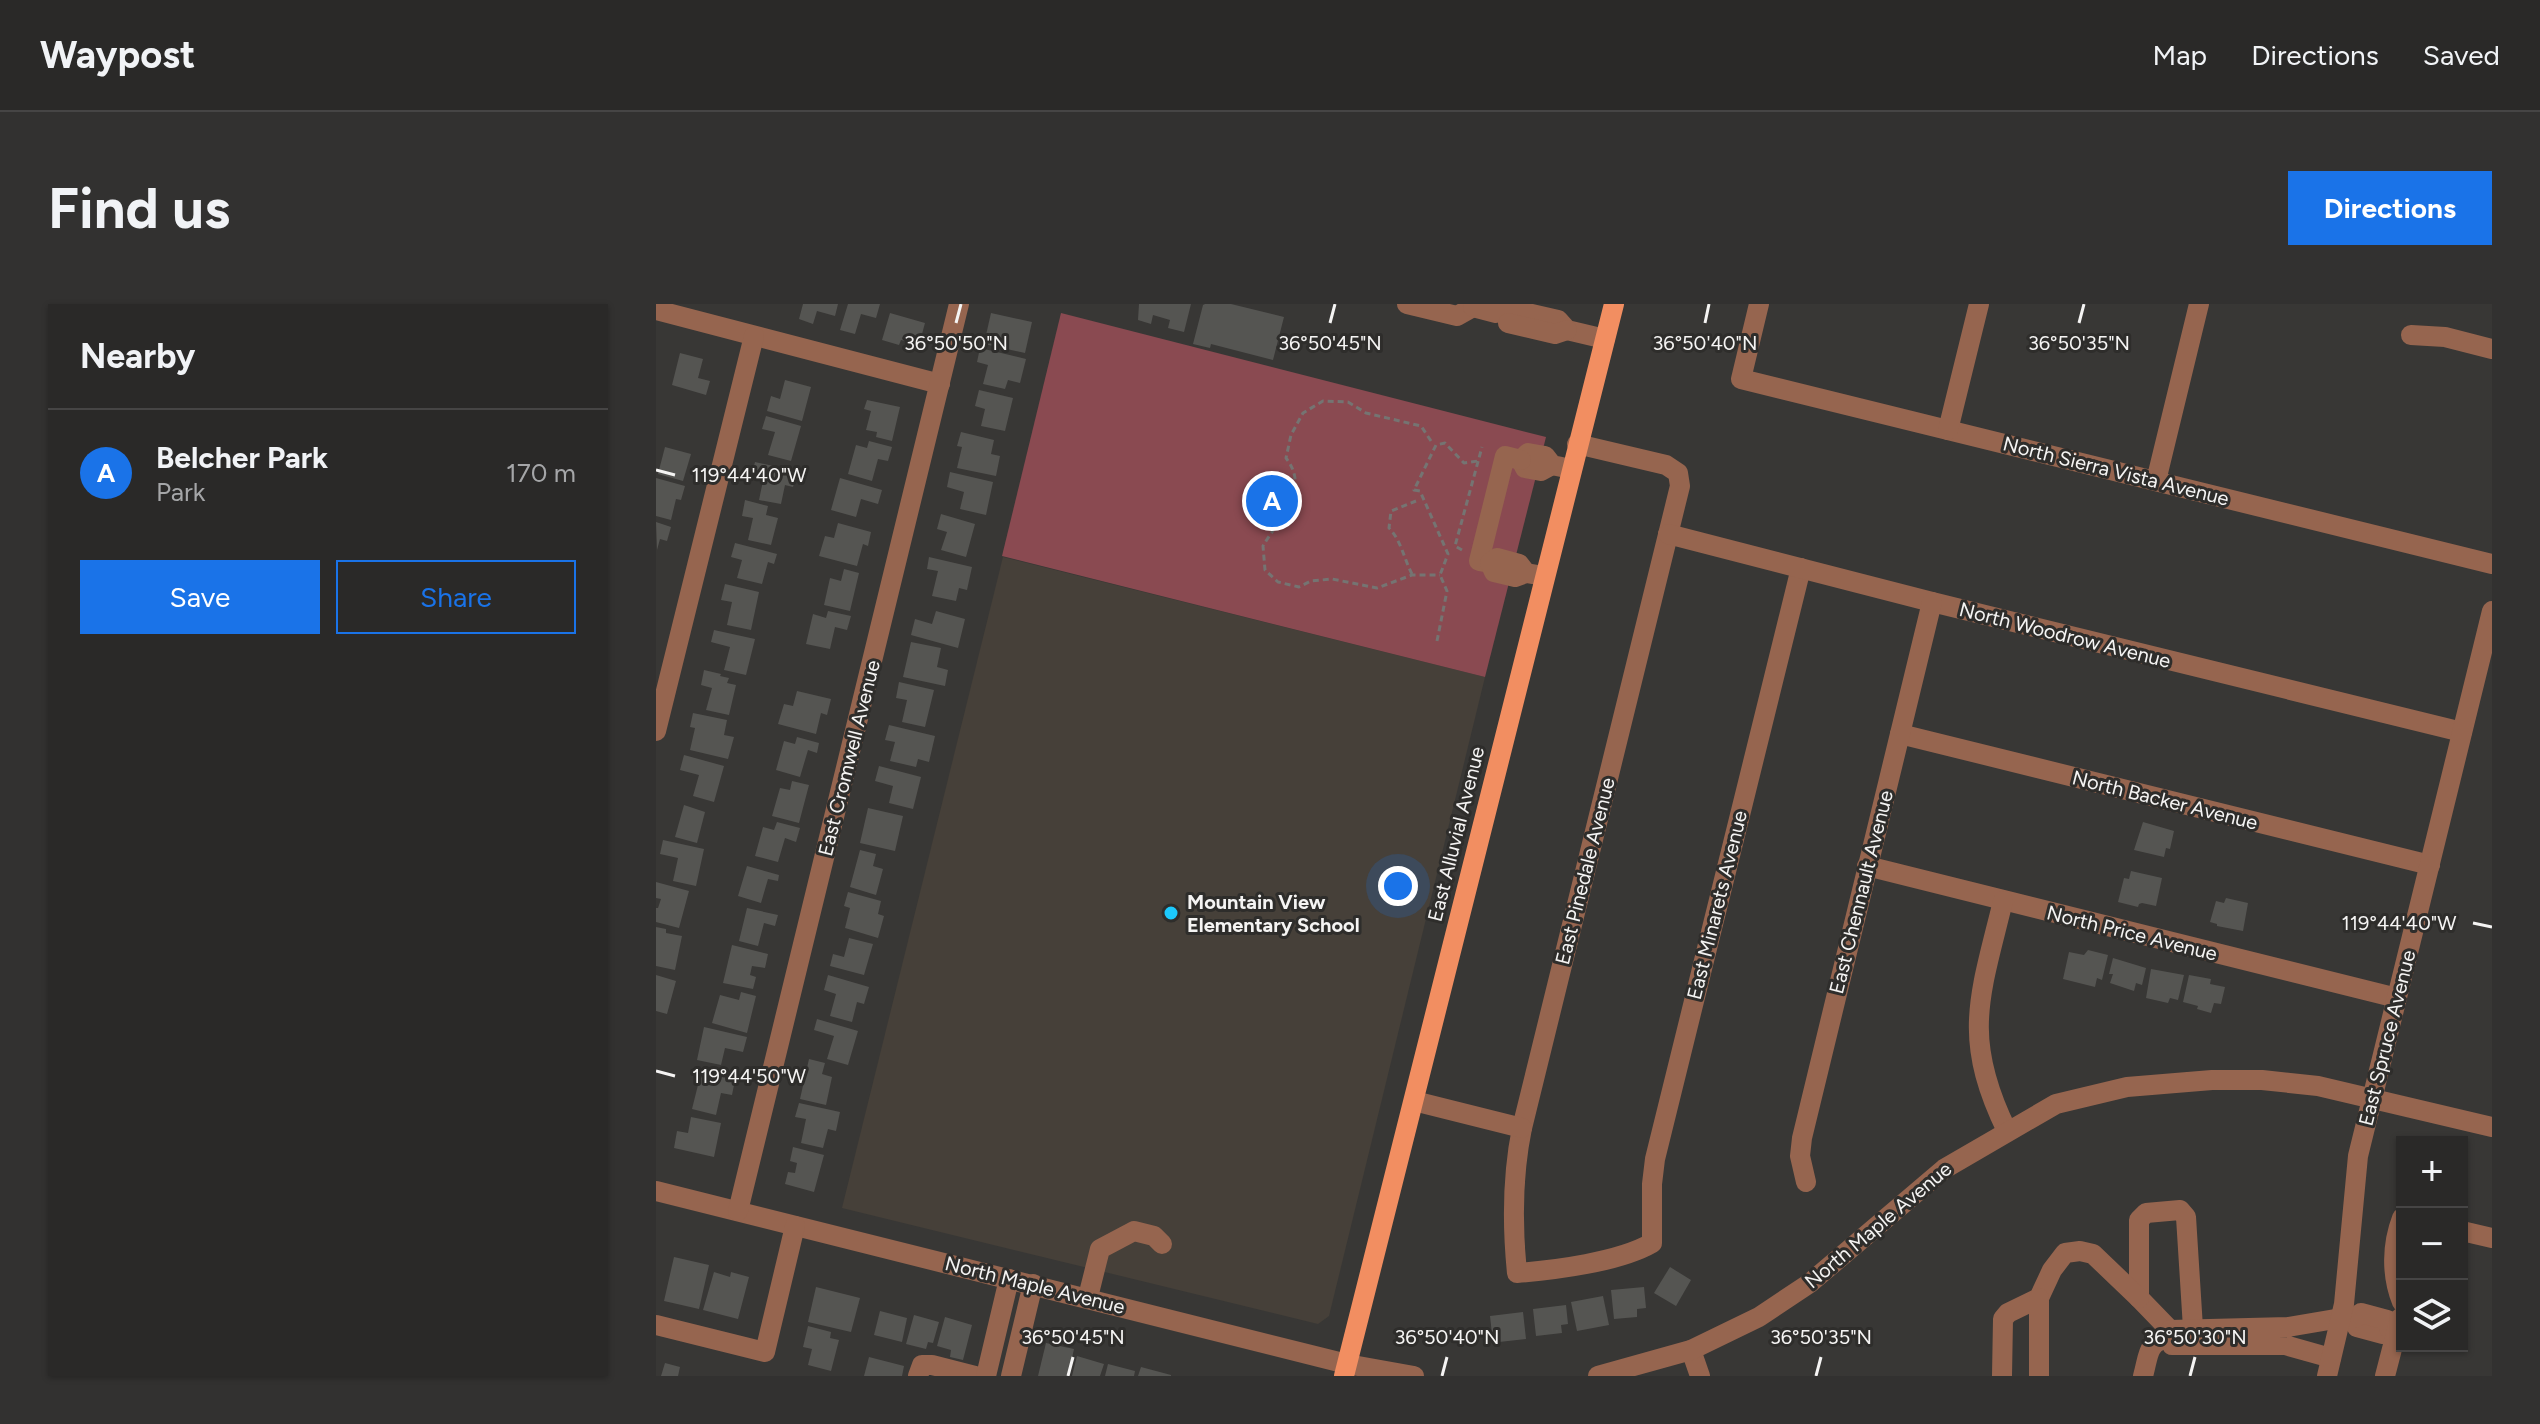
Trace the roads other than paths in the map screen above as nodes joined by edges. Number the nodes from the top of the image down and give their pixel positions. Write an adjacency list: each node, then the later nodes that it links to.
1 (959, 304): 13 (street, East Cromwell Avenue)
2 (1407, 304): 7 (street)
3 (1614, 304): 11 (main road, East Alluvial Avenue)
4 (1759, 304): 14 (street, North Sierra Vista Avenue)
5 (1979, 304): 14 (street)
6 (2199, 304): 17 (street)
7 (1473, 306): 11 (street)
8 (656, 310): 10 (street)
9 (2411, 335): 12 (street)
10 (754, 336): 13 (street); 24 (street)
11 (1605, 339): 15 (main road, East Alluvial Avenue)
12 (2492, 349)
13 (940, 384): 38 (street, East Cromwell Avenue)
14 (1948, 430): 17 (street, North Sierra Vista Avenue)
15 (1577, 444): 16 (main road, East Alluvial Avenue); 18 (street, East Pinedale Avenue)
16 (1562, 467): 21 (main road, East Alluvial Avenue); 21 (street)
17 (2156, 481): 19 (street, North Sierra Vista Avenue)
18 (1668, 534): 20 (street, North Woodrow Avenue); 34 (street, East Pinedale Avenue)
19 (2492, 564)
20 (1801, 568): 22 (street, North Woodrow Avenue); 44 (street, East Minarets Avenue)
21 (1535, 575): 32 (main road, East Alluvial Avenue)
22 (1932, 602): 25 (street, North Woodrow Avenue); 26 (street, East Chennault Avenue)
23 (2492, 611): 25 (street, East Spruce Avenue)
24 (656, 731)
25 (2462, 732): 27 (street, East Spruce Avenue)
26 (1900, 734): 27 (street, North Backer Avenue); 28 (street, East Chennault Avenue)
27 (2430, 865): 30 (street, East Spruce Avenue)
28 (1867, 866): 29 (street, North Price Avenue); 36 (street, East Chennault Avenue)
29 (2003, 901): 30 (street, North Price Avenue); 35 (street)
30 (2397, 998): 31 (street, East Spruce Avenue)
31 (2373, 1098): 33 (street, North Maple Avenue); 35 (street, North Maple Avenue); 51 (street, East Spruce Avenue)
32 (1414, 1101): 34 (street); 61 (main road, East Alluvial Avenue)
33 (2492, 1127)
34 (1522, 1128): 44 (street, East Pinedale Avenue)
35 (2007, 1131): 59 (street, North Maple Avenue)
36 (1806, 1182)
37 (656, 1191): 38 (street, North Maple Avenue)
38 (738, 1211): 39 (street, North Maple Avenue)
39 (795, 1226): 45 (street, North Maple Avenue); 53 (street)
40 (2468, 1232): 41 (street)
41 (2492, 1238)
42 (1162, 1244): 48 (street)
43 (2396, 1248): 47 (street)
44 (1517, 1273)
45 (1009, 1279): 46 (street, North Maple Avenue); 55 (street)
46 (1033, 1284): 48 (street, North Maple Avenue); 58 (street)
47 (2396, 1288)
48 (1088, 1297): 61 (street, North Maple Avenue)
49 (2039, 1298): 50 (street); 69 (street); 70 (street)
50 (2139, 1298): 54 (street); 56 (street)
51 (2348, 1318): 52 (street); 57 (street); 60 (street, East Spruce Avenue)
52 (2396, 1323): 72 (street)
53 (656, 1325)
54 (2193, 1328): 56 (street); 57 (street)
55 (996, 1334): 58 (street); 64 (street)
56 (2170, 1334): 57 (street); 71 (street)
57 (2286, 1336): 60 (street)
58 (1020, 1340): 65 (street)
59 (1691, 1350): 67 (street, North Maple Avenue); 68 (street)
60 (2329, 1367)
61 (1346, 1370): 66 (street, North Maple Avenue)
62 (918, 1376): 63 (street)
63 (975, 1376)
64 (986, 1376)
65 (1011, 1376)
66 (1414, 1376)
67 (1598, 1376)
68 (1700, 1376)
69 (2002, 1376)
70 (2039, 1376)
71 (2143, 1376)
72 (2385, 1376)

